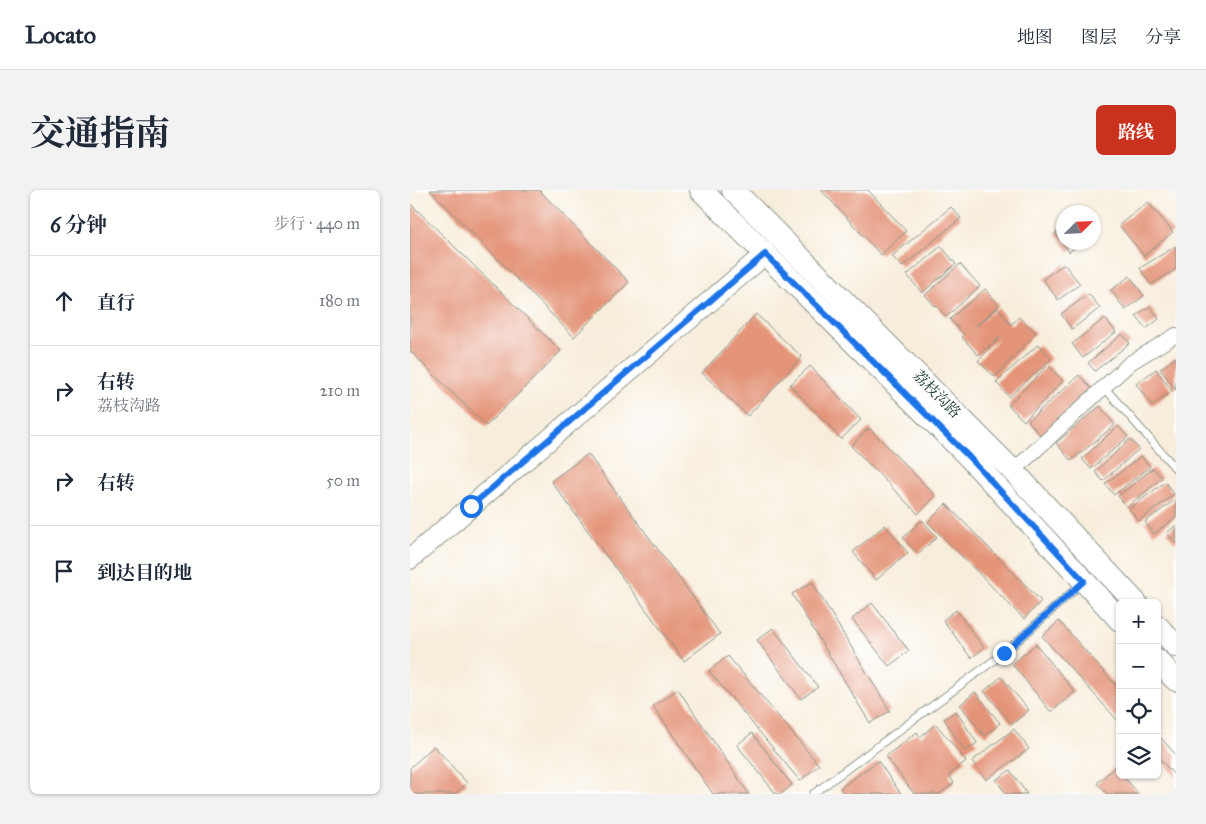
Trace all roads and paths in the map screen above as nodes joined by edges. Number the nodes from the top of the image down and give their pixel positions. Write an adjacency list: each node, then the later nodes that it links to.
1 (701, 190): 3 (main road, 荔枝沟路)
2 (733, 190): 7 (main road, 荔枝沟路)
3 (765, 254): 8 (street); 9 (main road, 荔枝沟路)
4 (1176, 335): 5 (street)
5 (1104, 387): 6 (lane); 7 (street)
6 (1176, 470)
7 (1013, 471): 10 (main road, 荔枝沟路)
8 (410, 559)
9 (1084, 581): 11 (main road, 荔枝沟路); 16 (lane)
10 (1132, 599)
11 (1116, 616)
12 (1161, 630): 13 (main road)
13 (1176, 646)
14 (1161, 664): 15 (main road)
15 (1176, 680)
16 (814, 794)

